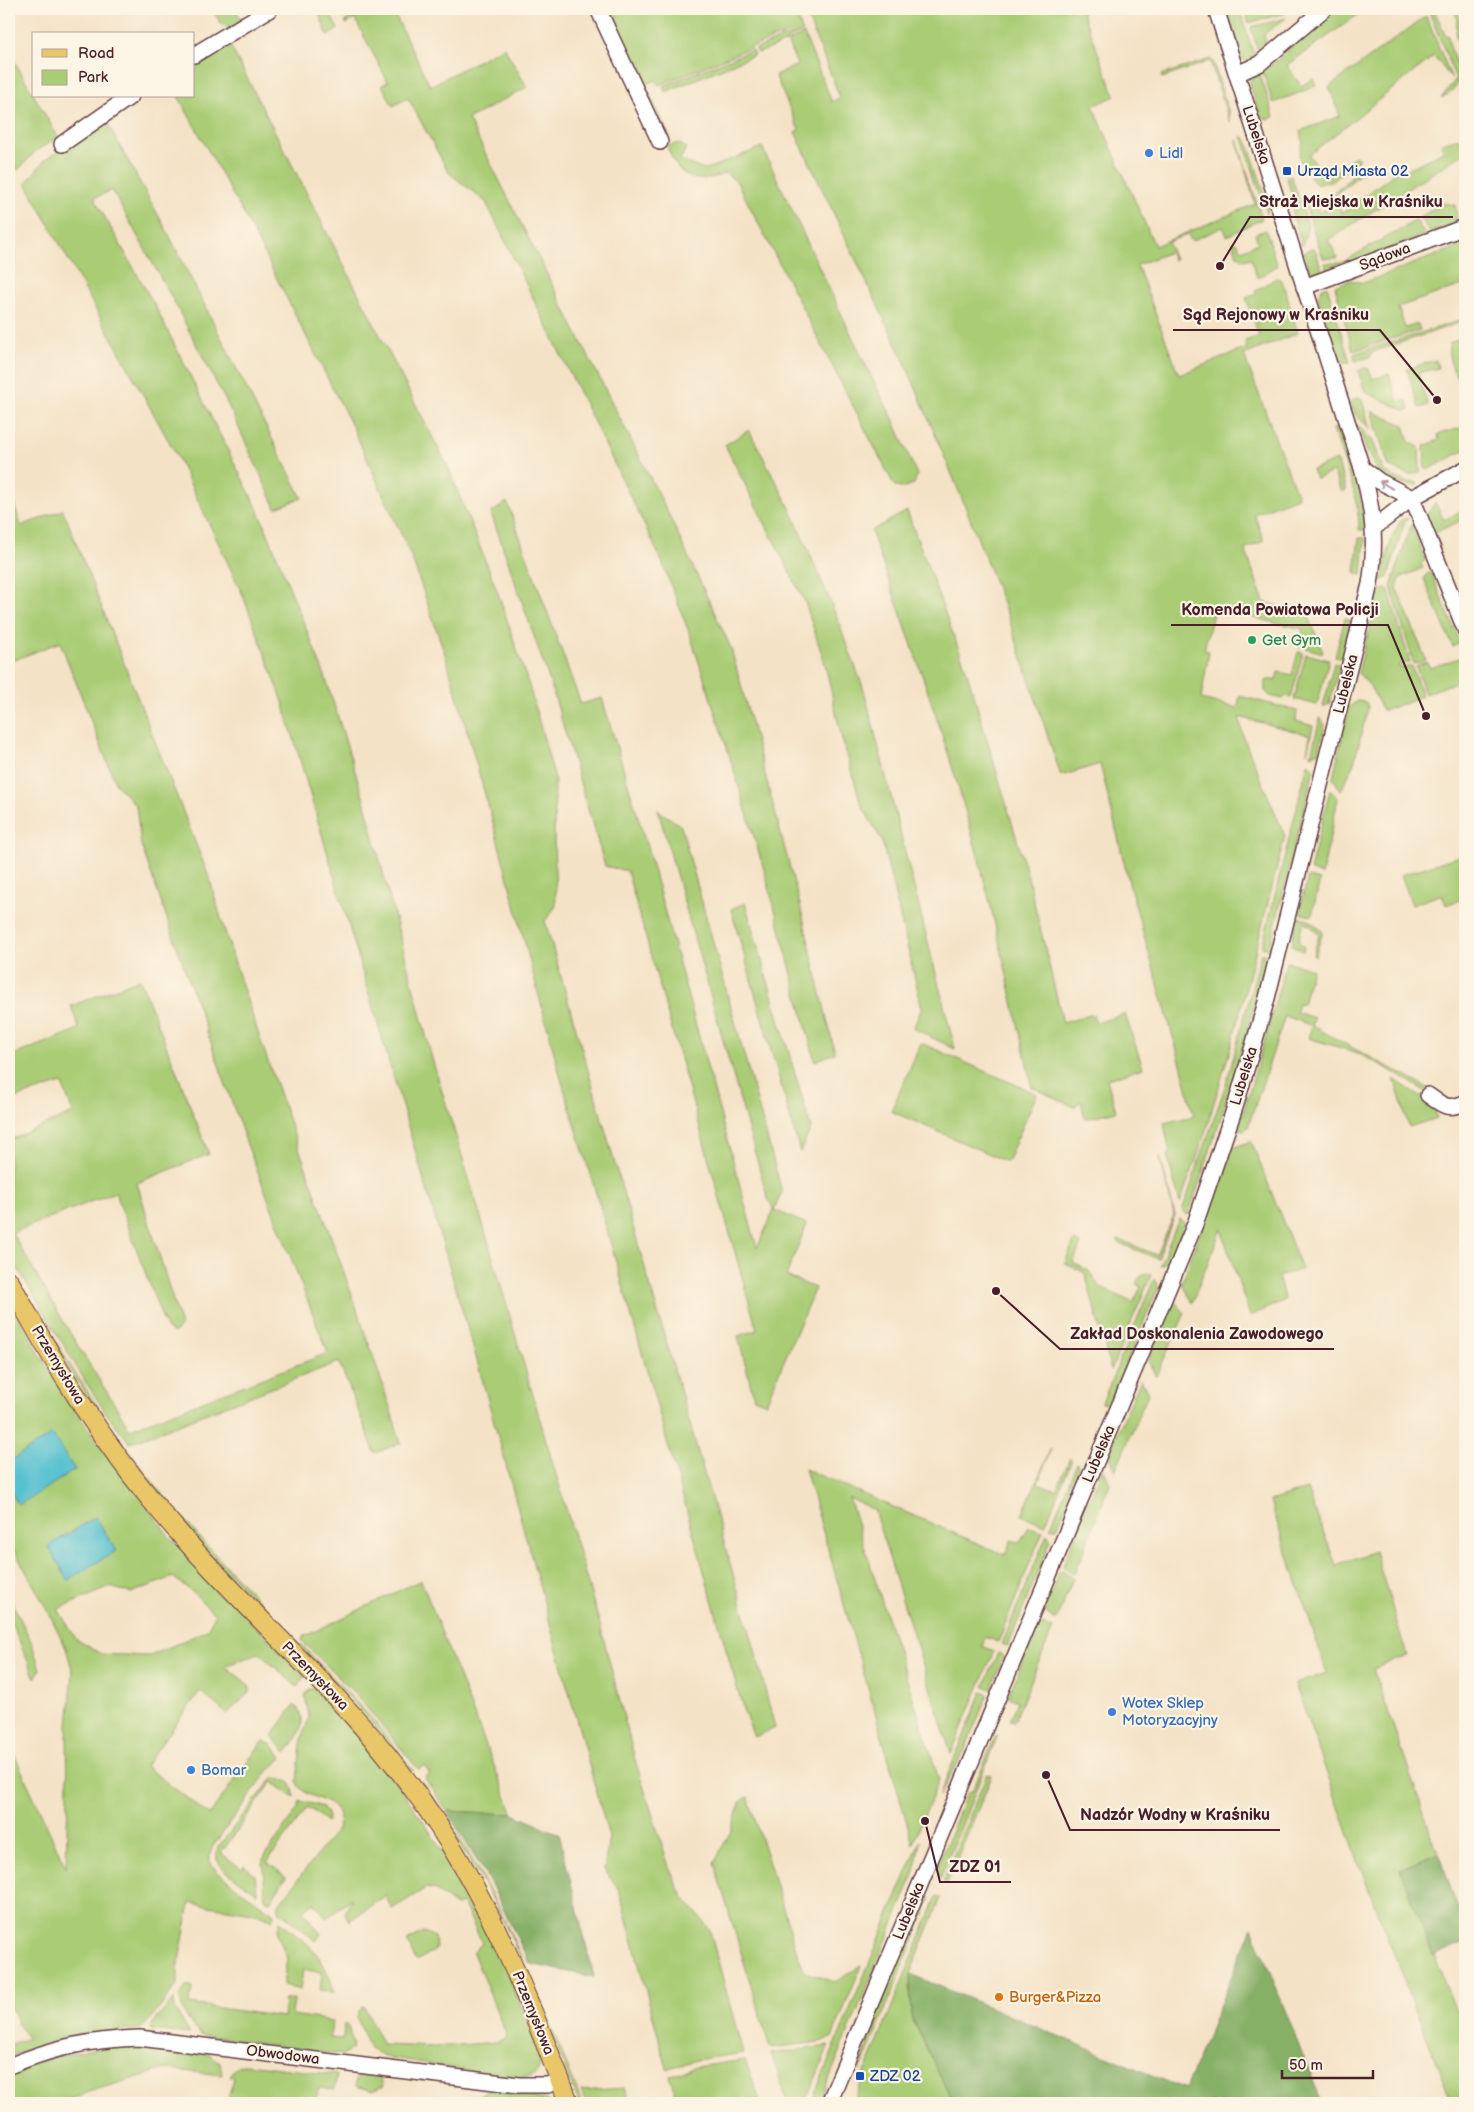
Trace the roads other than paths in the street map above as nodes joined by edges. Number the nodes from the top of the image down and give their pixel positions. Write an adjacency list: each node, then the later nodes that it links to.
1 (270, 9): 5 (street)
2 (598, 9): 8 (street)
3 (1216, 9): 6 (street, Lubelska)
4 (1324, 9): 6 (street)
5 (195, 54)
6 (1237, 74): 11 (street, Lubelska)
7 (128, 98): 9 (street)
8 (660, 142)
9 (62, 144)
10 (1465, 227): 11 (street, Sądowa)
11 (1304, 287): 12 (street, Lubelska)
12 (1362, 468): 14 (street, one-way to 12); 15 (street, Lubelska)
13 (1465, 469): 14 (street)
14 (1412, 498): 15 (street); 16 (street)
15 (1375, 527): 23 (street, Lubelska)
16 (1465, 629)
17 (1428, 1095): 18 (street)
18 (1465, 1103)
19 (12, 1292): 21 (main road, Przemysłowa)
20 (9, 2066): 21 (street, Obwodowa)
21 (560, 2080): 22 (main road, Przemysłowa)
22 (569, 2103)
23 (830, 2103)

